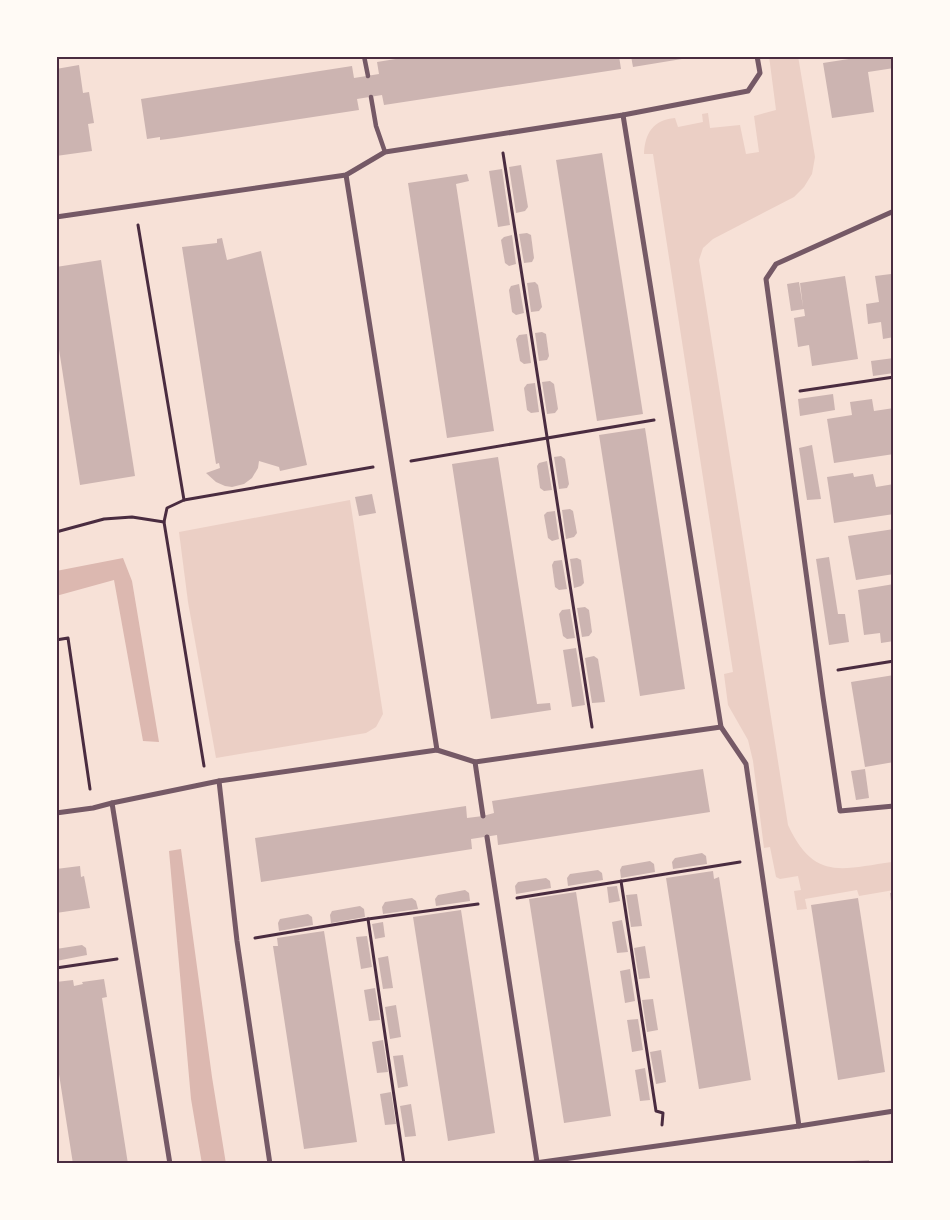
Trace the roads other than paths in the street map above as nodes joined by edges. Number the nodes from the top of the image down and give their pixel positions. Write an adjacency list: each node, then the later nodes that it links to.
1 (364, 56): 3 (street)
2 (757, 56): 5 (street)
3 (368, 76)
4 (371, 97): 6 (street)
5 (623, 115): 6 (street); 10 (street)
6 (385, 152): 7 (street)
7 (346, 175): 9 (street); 11 (street)
8 (894, 211): 15 (street)
9 (56, 217)
10 (721, 727): 12 (street); 20 (street)
11 (437, 750): 12 (street); 13 (street)
12 (475, 762): 17 (street)
13 (219, 781): 14 (street); 23 (street)
14 (112, 803): 16 (street); 22 (street)
15 (894, 806)
16 (56, 813)
17 (483, 816)
18 (486, 837): 21 (street)
19 (894, 1111): 20 (street)
20 (799, 1126): 21 (street)
21 (537, 1162): 24 (street)
22 (170, 1164)
23 (270, 1164)
24 (528, 1164)

